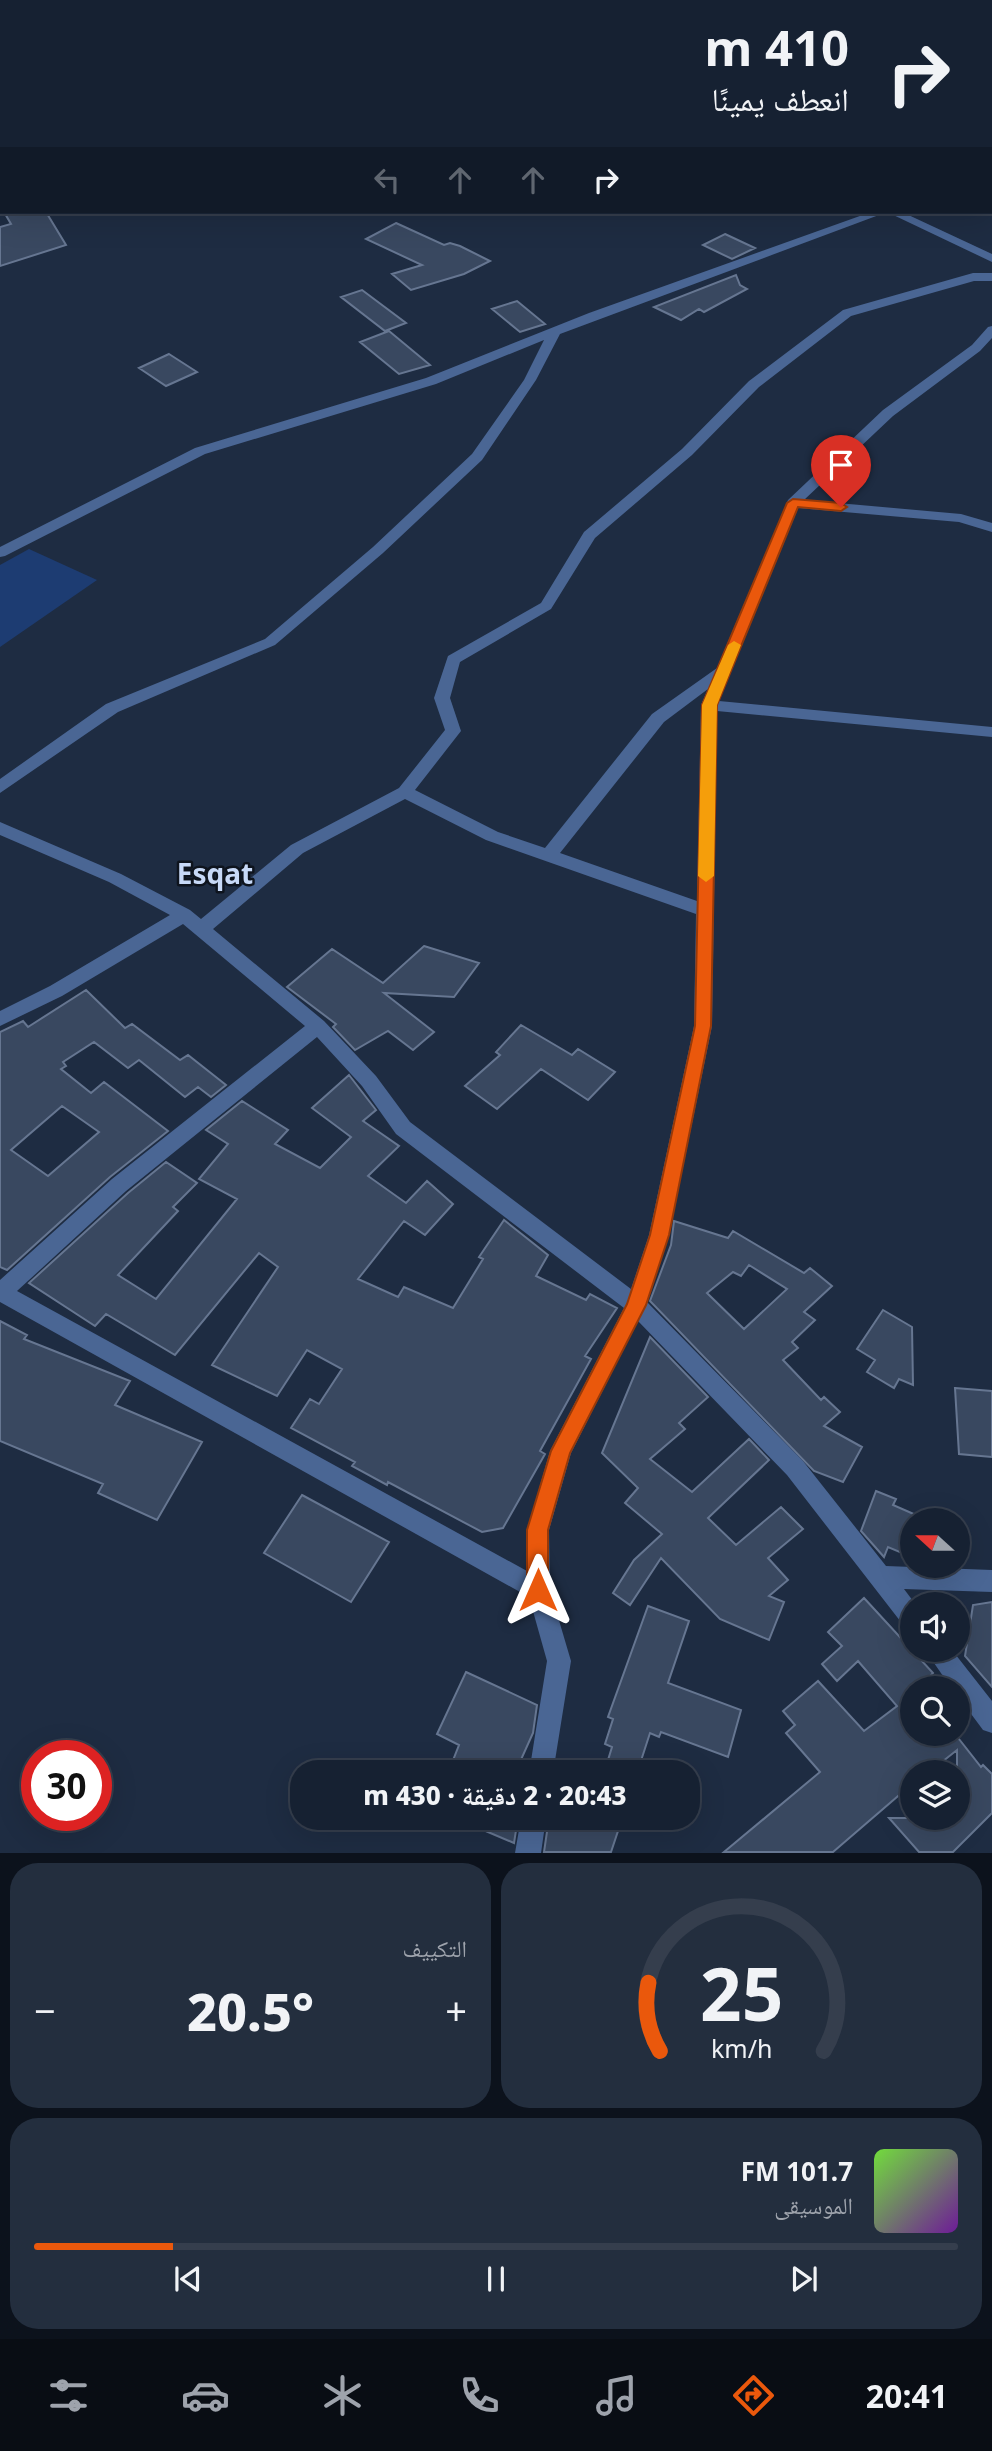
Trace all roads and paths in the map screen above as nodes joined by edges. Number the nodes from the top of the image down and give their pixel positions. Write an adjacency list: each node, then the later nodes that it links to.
1 (876, 214): 6 (street)
2 (897, 214): 3 (street)
3 (992, 258)
4 (992, 277): 14 (street)
5 (992, 330): 7 (street)
6 (555, 331): 9 (street); 13 (street)
7 (793, 503): 8 (street); 10 (street)
8 (992, 528)
9 (0, 553)
10 (724, 670): 11 (street); 16 (street)
11 (709, 705): 12 (street); 17 (street)
12 (992, 732)
13 (0, 788)
14 (405, 792): 16 (street); 19 (street)
15 (0, 828): 18 (street)
16 (548, 856): 17 (street)
17 (705, 911): 23 (street)
18 (184, 915): 19 (street); 20 (street)
19 (201, 929): 21 (street)
20 (1, 1019)
21 (318, 1026): 22 (street); 23 (street)
22 (0, 1292): 26 (street)
23 (636, 1305): 24 (street); 26 (street)
24 (880, 1577): 25 (street); 27 (street)
25 (992, 1581)
26 (538, 1590): 30 (street)
27 (900, 1603)
28 (946, 1662): 29 (street)
29 (992, 1721)
30 (543, 1760)
31 (532, 1830): 32 (street)
32 (528, 1853)

